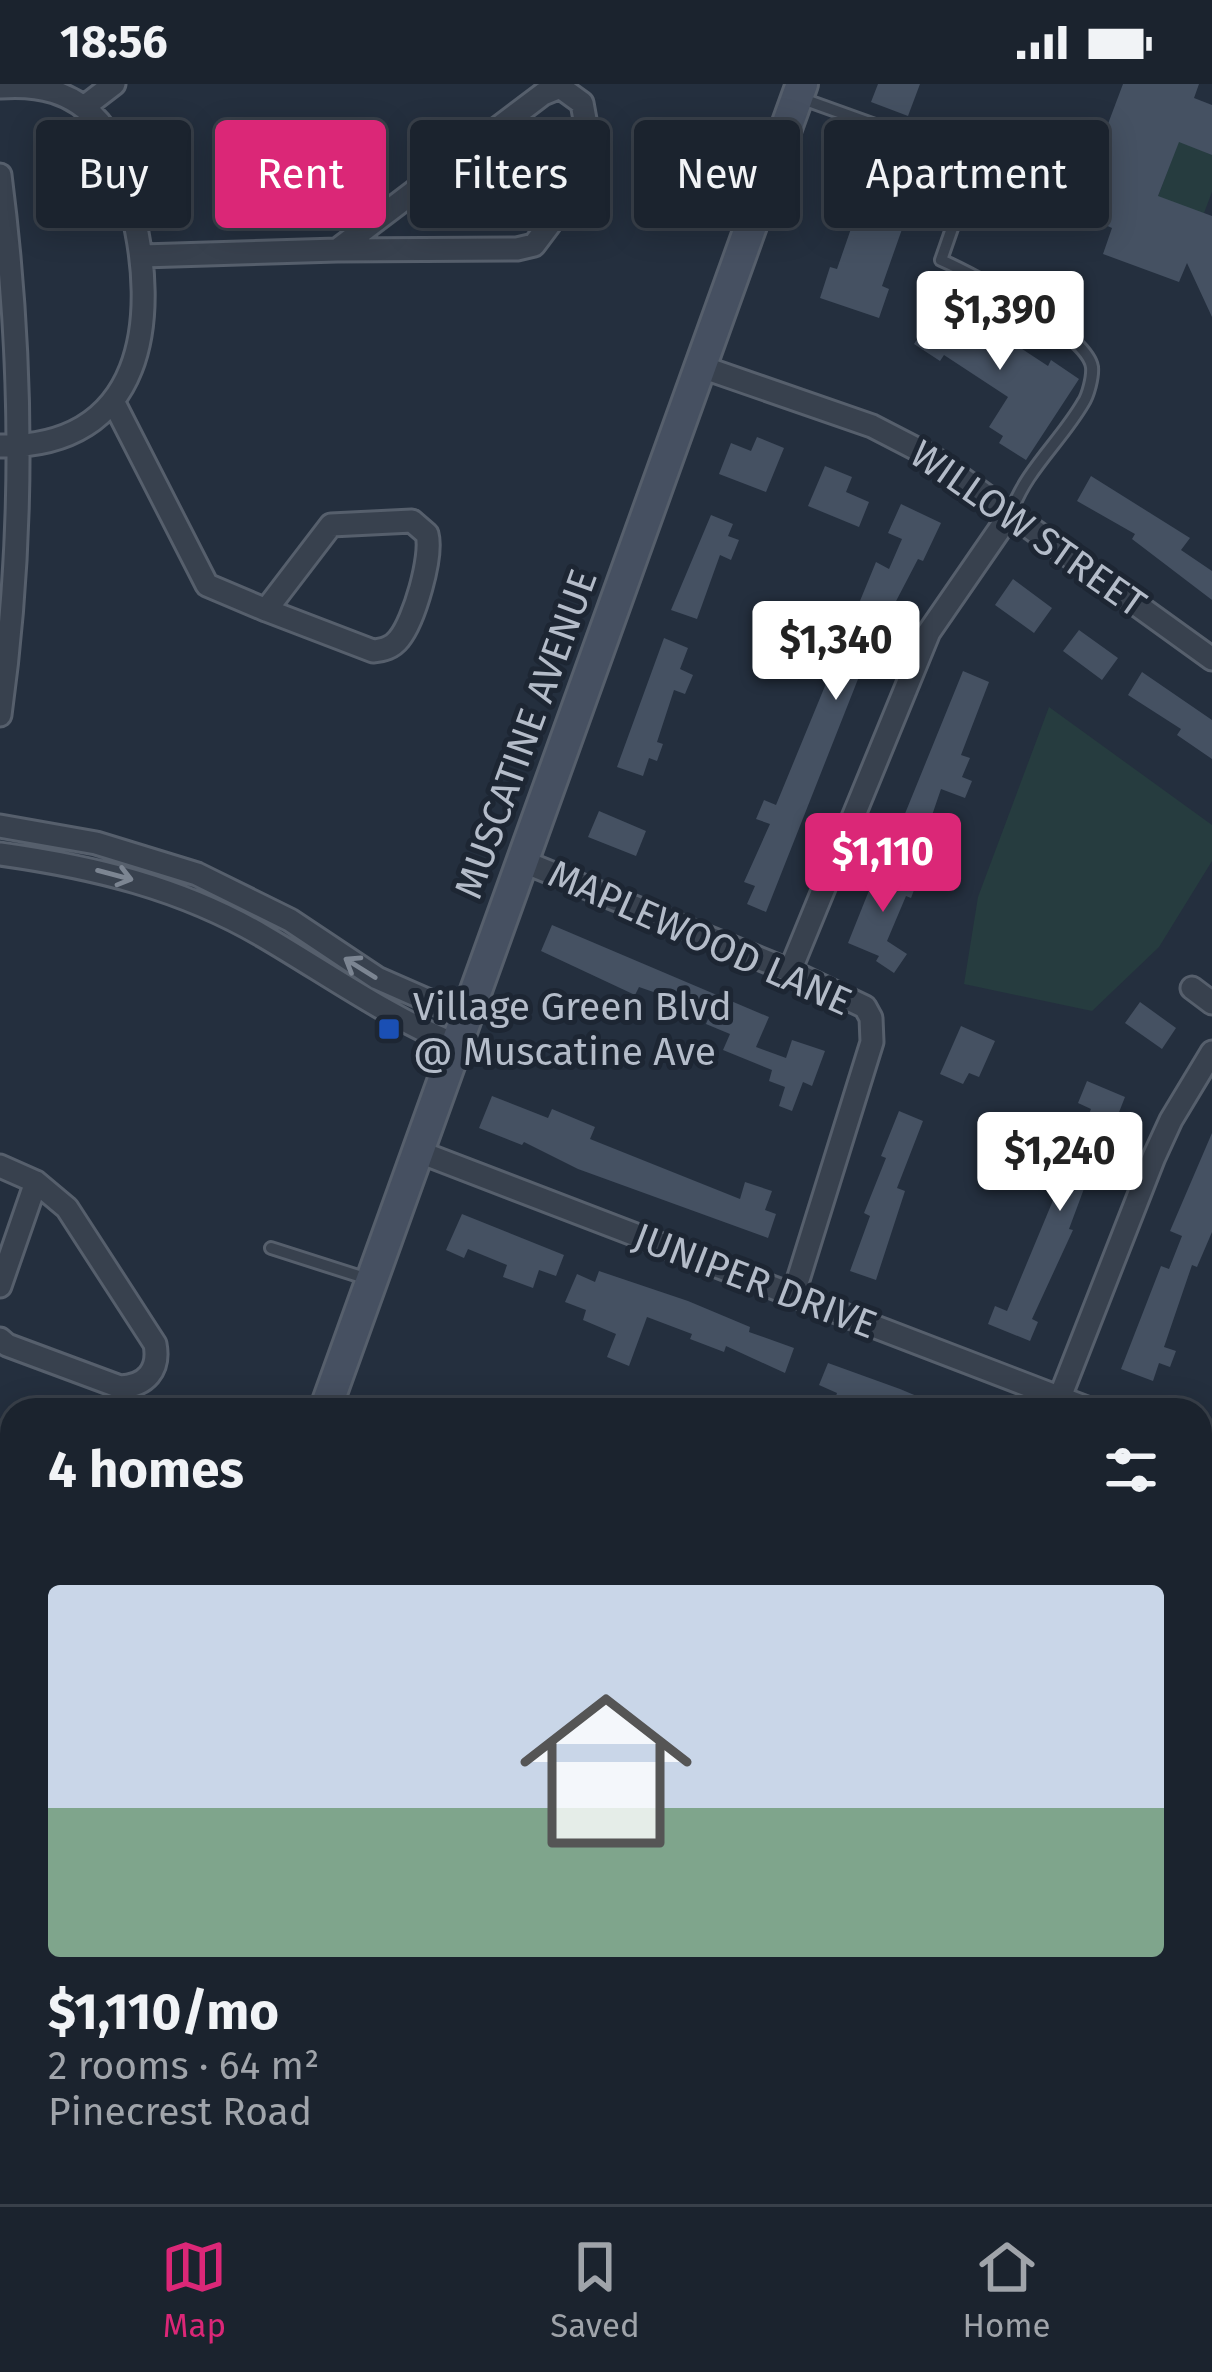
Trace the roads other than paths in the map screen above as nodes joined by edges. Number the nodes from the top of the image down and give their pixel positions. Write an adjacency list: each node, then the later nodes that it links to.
1 (114, 84): 4 (street)
2 (0, 87): 4 (street)
3 (800, 91): 8 (main road, MUSCATINE AVENUE); 11 (lane)
4 (84, 107): 7 (street)
5 (0, 175): 10 (street)
6 (337, 250): 6 (street); 7 (street)
7 (142, 256): 9 (street)
8 (699, 366): 11 (street, WILLOW STREET); 17 (main road, MUSCATINE AVENUE)
9 (114, 403): 10 (street); 12 (street)
10 (9, 446): 14 (street)
11 (1011, 513): 13 (street, WILLOW STREET); 18 (street)
12 (266, 610): 12 (street)
13 (1212, 659)
14 (0, 715)
15 (0, 826): 21 (street, one-way to 15)
16 (0, 854): 21 (street, one-way to 21)
17 (522, 861): 18 (street, MAPLEWOOD LANE); 21 (main road, MUSCATINE AVENUE)
18 (790, 971): 29 (street, MAPLEWOOD LANE)
19 (1192, 988): 20 (street)
20 (1212, 1003)
21 (461, 1031): 23 (main road, MUSCATINE AVENUE)
22 (1212, 1052): 31 (street)
23 (417, 1151): 27 (main road, MUSCATINE AVENUE); 29 (street, JUNIPER DRIVE)
24 (0, 1166): 25 (street)
25 (36, 1182): 28 (street); 30 (street)
26 (272, 1248): 27 (lane)
27 (371, 1280): 32 (main road, MUSCATINE AVENUE)
28 (0, 1286)
29 (793, 1296): 31 (street, JUNIPER DRIVE)
30 (0, 1339)
31 (1060, 1397)
32 (329, 1398)

